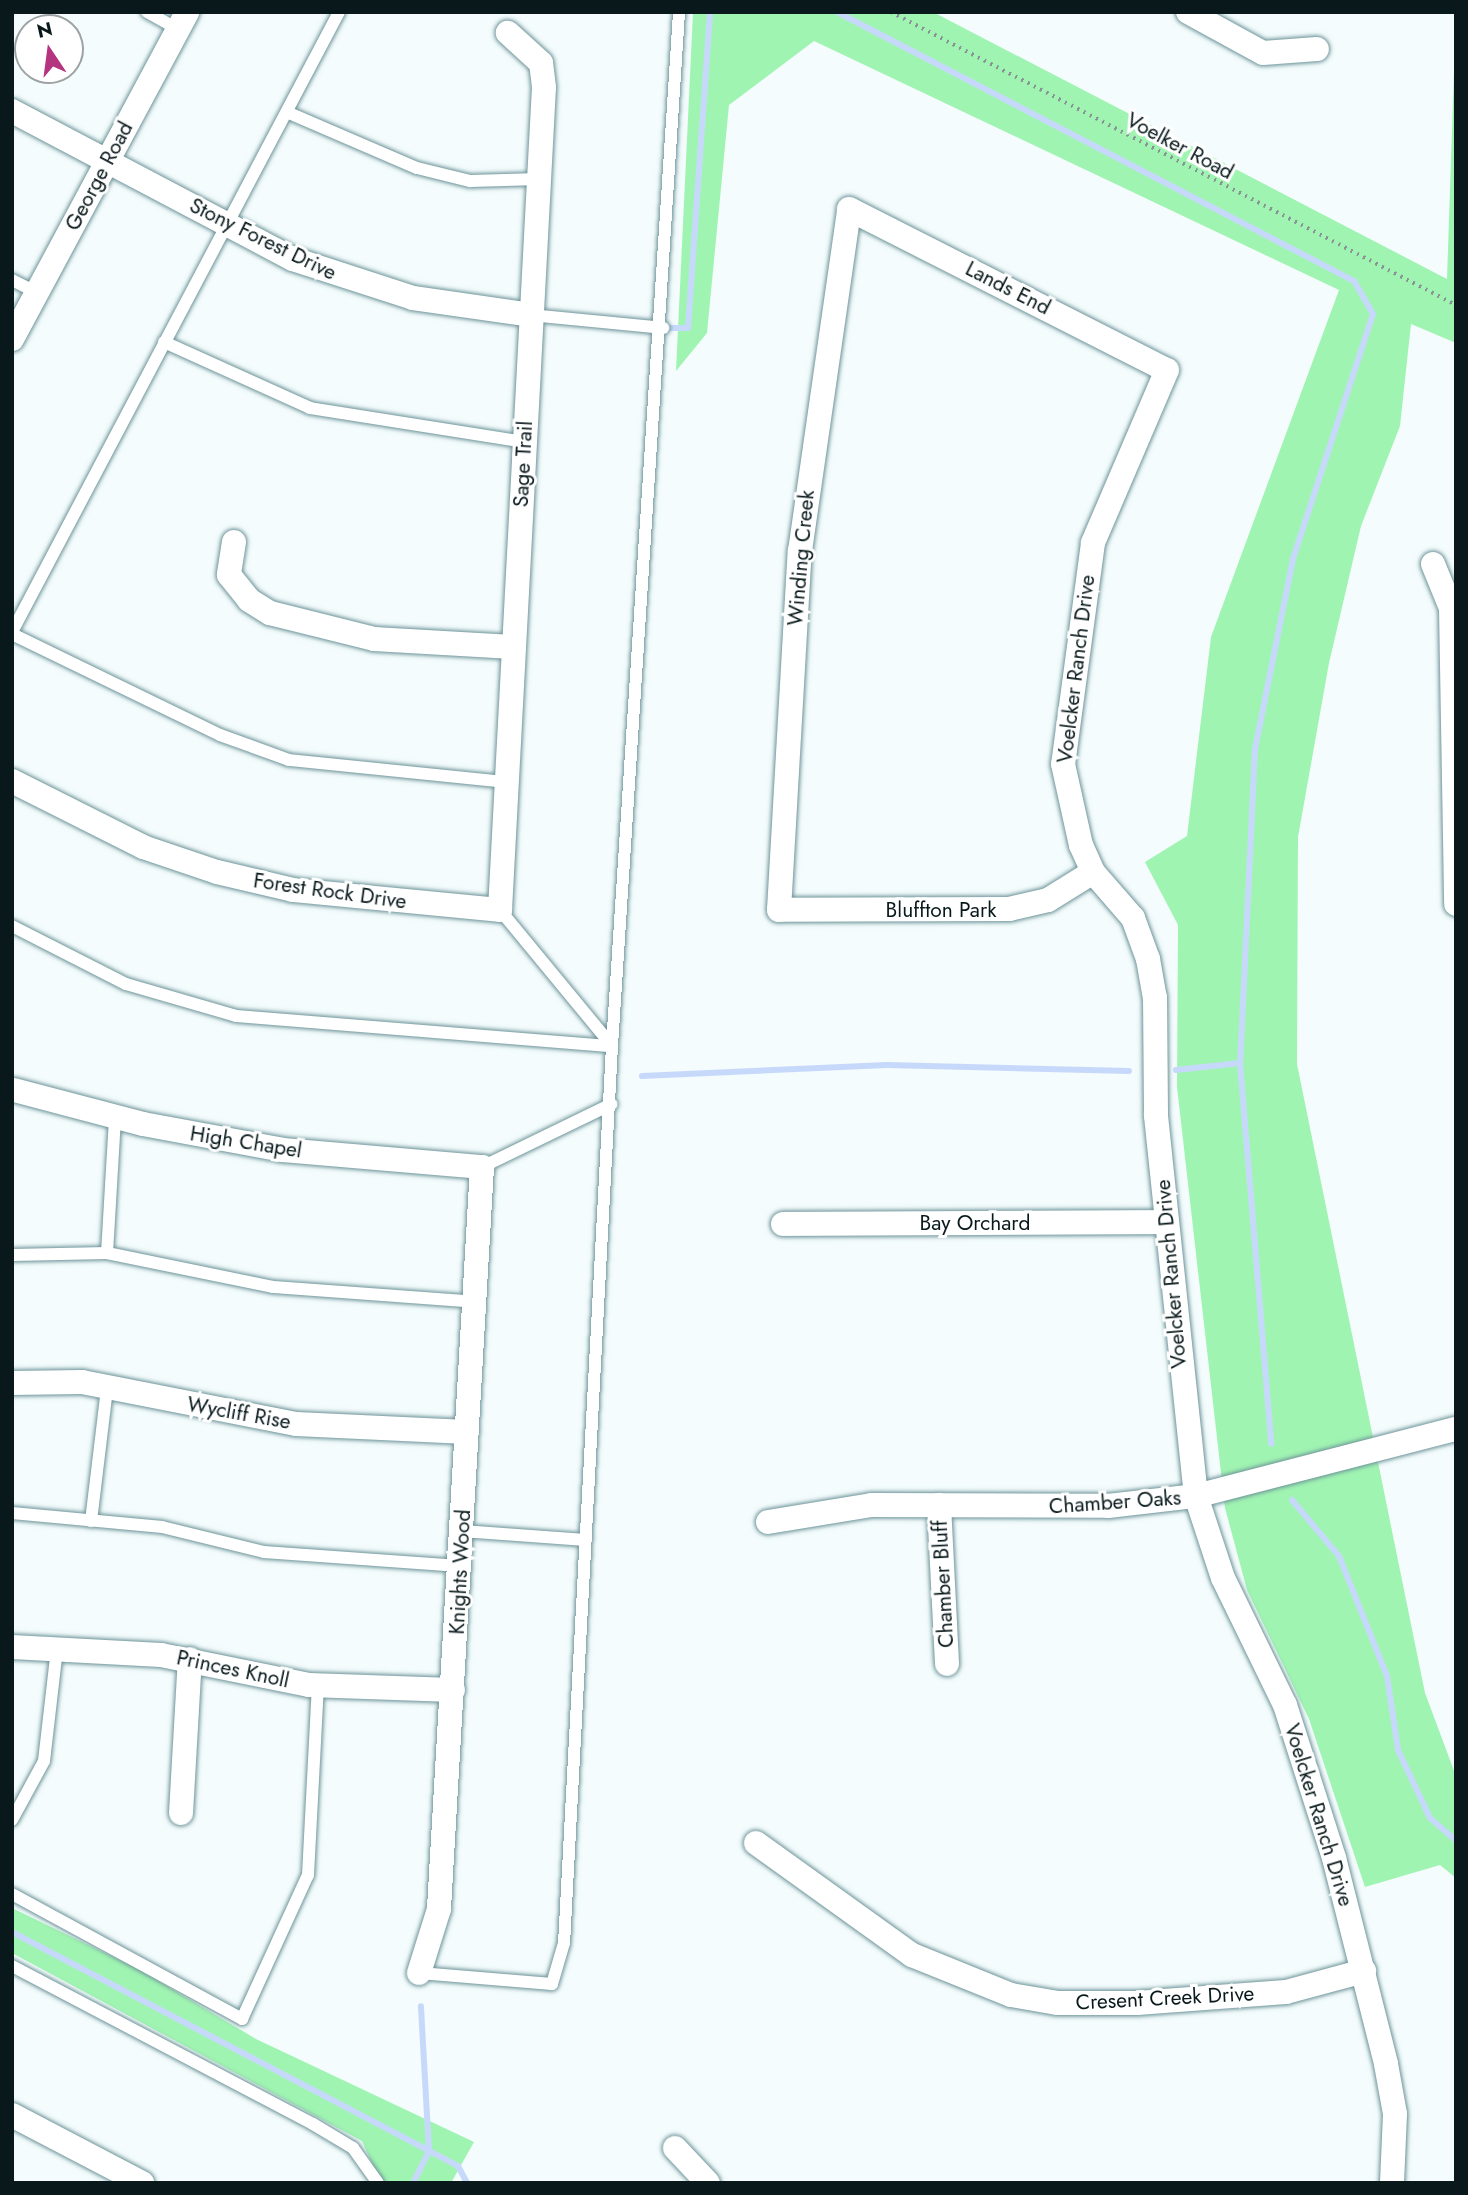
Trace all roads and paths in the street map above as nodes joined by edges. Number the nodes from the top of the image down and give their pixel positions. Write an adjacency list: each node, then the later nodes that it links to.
1 (147, 12): 6 (lane)
2 (339, 12): 10 (lane)
3 (679, 12): 19 (lane)
4 (891, 12): 17 (path, Voelker Road)
5 (1188, 12): 8 (street)
6 (183, 20): 11 (street, George Road)
7 (508, 33): 12 (street, Sage Trail)
8 (1317, 49)
9 (12, 110): 11 (street, Stony Forest Drive)
10 (289, 113): 12 (lane); 14 (lane)
11 (107, 160): 14 (street, Stony Forest Drive); 16 (street, George Road)
12 (539, 179): 18 (street, Sage Trail)
13 (849, 209): 22 (street, Lands End); 33 (street, Winding Creek)
14 (224, 222): 18 (street, Stony Forest Drive); 21 (lane)
15 (12, 280): 16 (lane)
16 (37, 293): 20 (street, George Road)
17 (1456, 305)
18 (531, 316): 19 (lane); 23 (street, Sage Trail)
19 (663, 328): 35 (lane)
20 (12, 340)
21 (163, 342): 23 (lane); 26 (lane)
22 (1167, 370): 30 (street, Voelcker Ranch Drive)
23 (524, 442): 27 (street, Sage Trail)
24 (234, 542): 27 (street)
25 (1433, 564): 31 (street)
26 (12, 633): 29 (lane)
27 (513, 647): 29 (street, Sage Trail)
28 (12, 781): 32 (street, Forest Rock Drive)
29 (506, 782): 32 (street, Sage Trail)
30 (1093, 872): 33 (street, Bluffton Park); 40 (street, Voelcker Ranch Drive)
31 (1456, 904)
32 (500, 910): 35 (lane)
33 (779, 910)
34 (12, 926): 35 (lane)
35 (612, 1046): 37 (lane)
36 (14, 1090): 38 (street, High Chapel)
37 (612, 1104): 39 (lane); 55 (lane)
38 (115, 1117): 39 (street, High Chapel); 42 (lane)
39 (482, 1167): 44 (street, Knights Wood)
40 (1167, 1222): 41 (street, Bay Orchard); 49 (street, Voelcker Ranch Drive)
41 (783, 1224)
42 (107, 1253): 43 (lane); 44 (lane)
43 (12, 1255)
44 (475, 1302): 48 (street, Knights Wood)
45 (12, 1383): 46 (street, Wycliff Rise)
46 (107, 1388): 48 (street, Wycliff Rise); 52 (lane)
47 (1456, 1429): 49 (street, Chamber Oaks)
48 (467, 1432): 54 (street, Knights Wood)
49 (1196, 1496): 50 (street, Chamber Oaks); 68 (street, Voelcker Ranch Drive)
50 (939, 1505): 53 (street, Chamber Oaks); 60 (street, Chamber Bluff)
51 (12, 1513): 52 (lane)
52 (91, 1521): 56 (lane)
53 (768, 1522)
54 (462, 1531): 55 (lane); 56 (street, Knights Wood)
55 (586, 1540): 69 (lane)
56 (460, 1566): 62 (street, Knights Wood)
57 (12, 1647): 58 (street, Princes Knoll)
58 (57, 1649): 59 (street, Princes Knoll); 64 (lane)
59 (190, 1659): 61 (street, Princes Knoll); 63 (street)
60 (947, 1664)
61 (317, 1685): 62 (street, Princes Knoll); 66 (lane)
62 (453, 1690): 69 (street, Knights Wood)
63 (181, 1814)
64 (12, 1820)
65 (756, 1843): 68 (street, Cresent Creek Drive)
66 (12, 1894)
67 (12, 1966): 73 (lane)
68 (1364, 1971): 75 (street, Voelcker Ranch Drive)
69 (419, 1973)
70 (15, 2123): 72 (street)
71 (675, 2148): 74 (street)
72 (141, 2183)
73 (378, 2183)
74 (708, 2183)
75 (1392, 2183)

